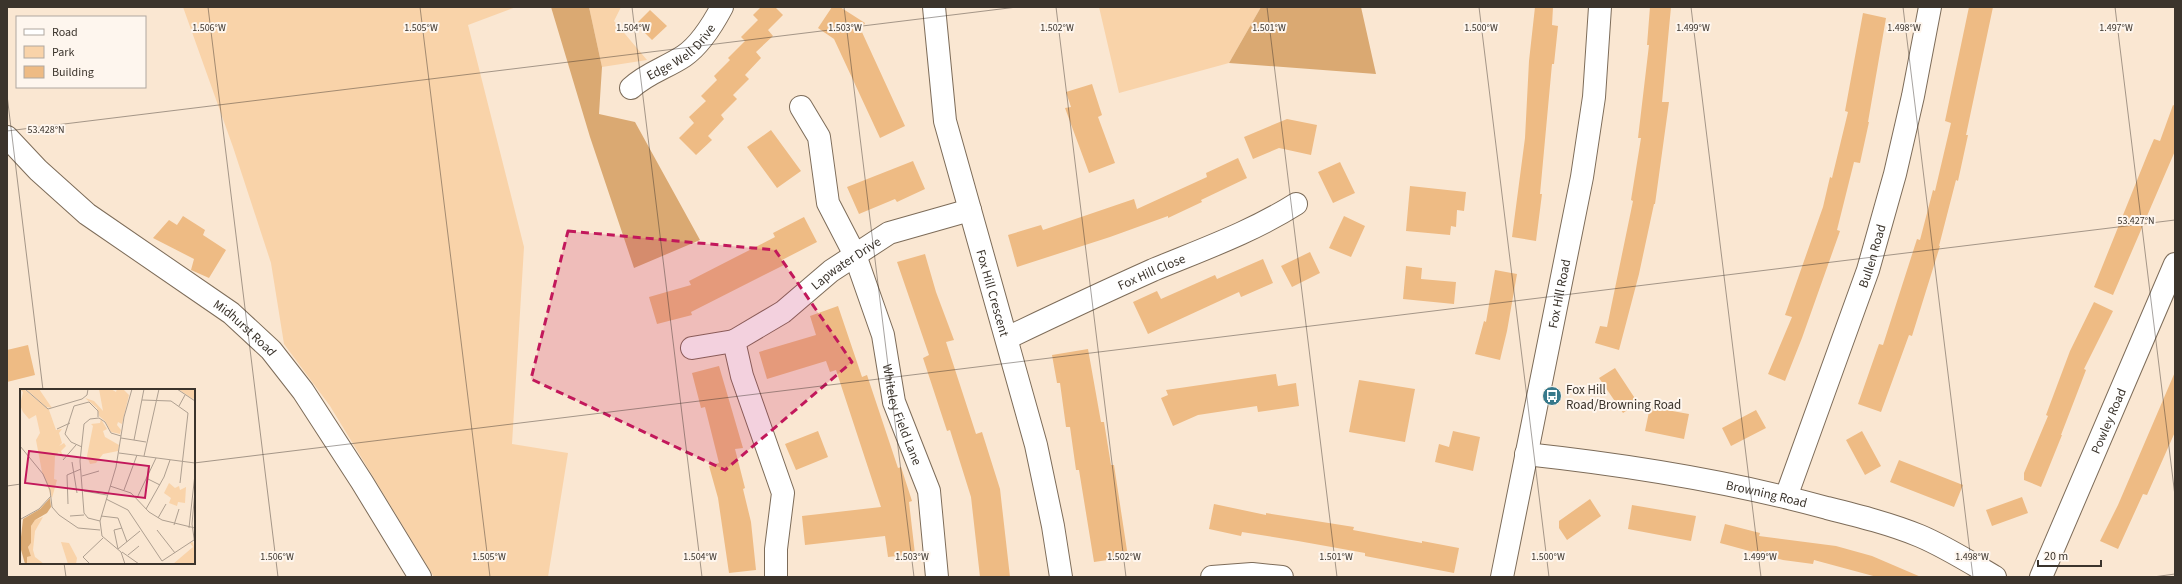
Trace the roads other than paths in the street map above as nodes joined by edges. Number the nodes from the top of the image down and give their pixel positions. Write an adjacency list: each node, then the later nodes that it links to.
1 (722, 7): 5 (street, Edge Well Drive)
2 (934, 7): 9 (street, Fox Hill Crescent)
3 (1600, 7): 15 (street, Fox Hill Road)
4 (1930, 7): 16 (street, Bullen Road)
5 (630, 88)
6 (801, 107): 10 (street, Whiteley Field Lane)
7 (7, 137): 17 (street, Midhurst Road)
8 (1296, 204): 12 (street, Fox Hill Close)
9 (970, 210): 10 (street, Lapwater Drive); 12 (street, Fox Hill Crescent)
10 (855, 255): 13 (street, Lapwater Drive); 19 (street, Whiteley Field Lane)
11 (2175, 264): 25 (street, Powley Road)
12 (1007, 338): 20 (street, Fox Hill Crescent)
13 (734, 341): 14 (street, Lapwater Drive); 18 (street)
14 (692, 348)
15 (1526, 454): 16 (street, Browning Road); 23 (street, Fox Hill Road)
16 (1786, 497): 24 (street, Browning Road)
17 (420, 577)
18 (776, 577)
19 (937, 577)
20 (1061, 577)
21 (1212, 577): 22 (street)
22 (1282, 577)
23 (1502, 577)
24 (1995, 577)
25 (2041, 577)

